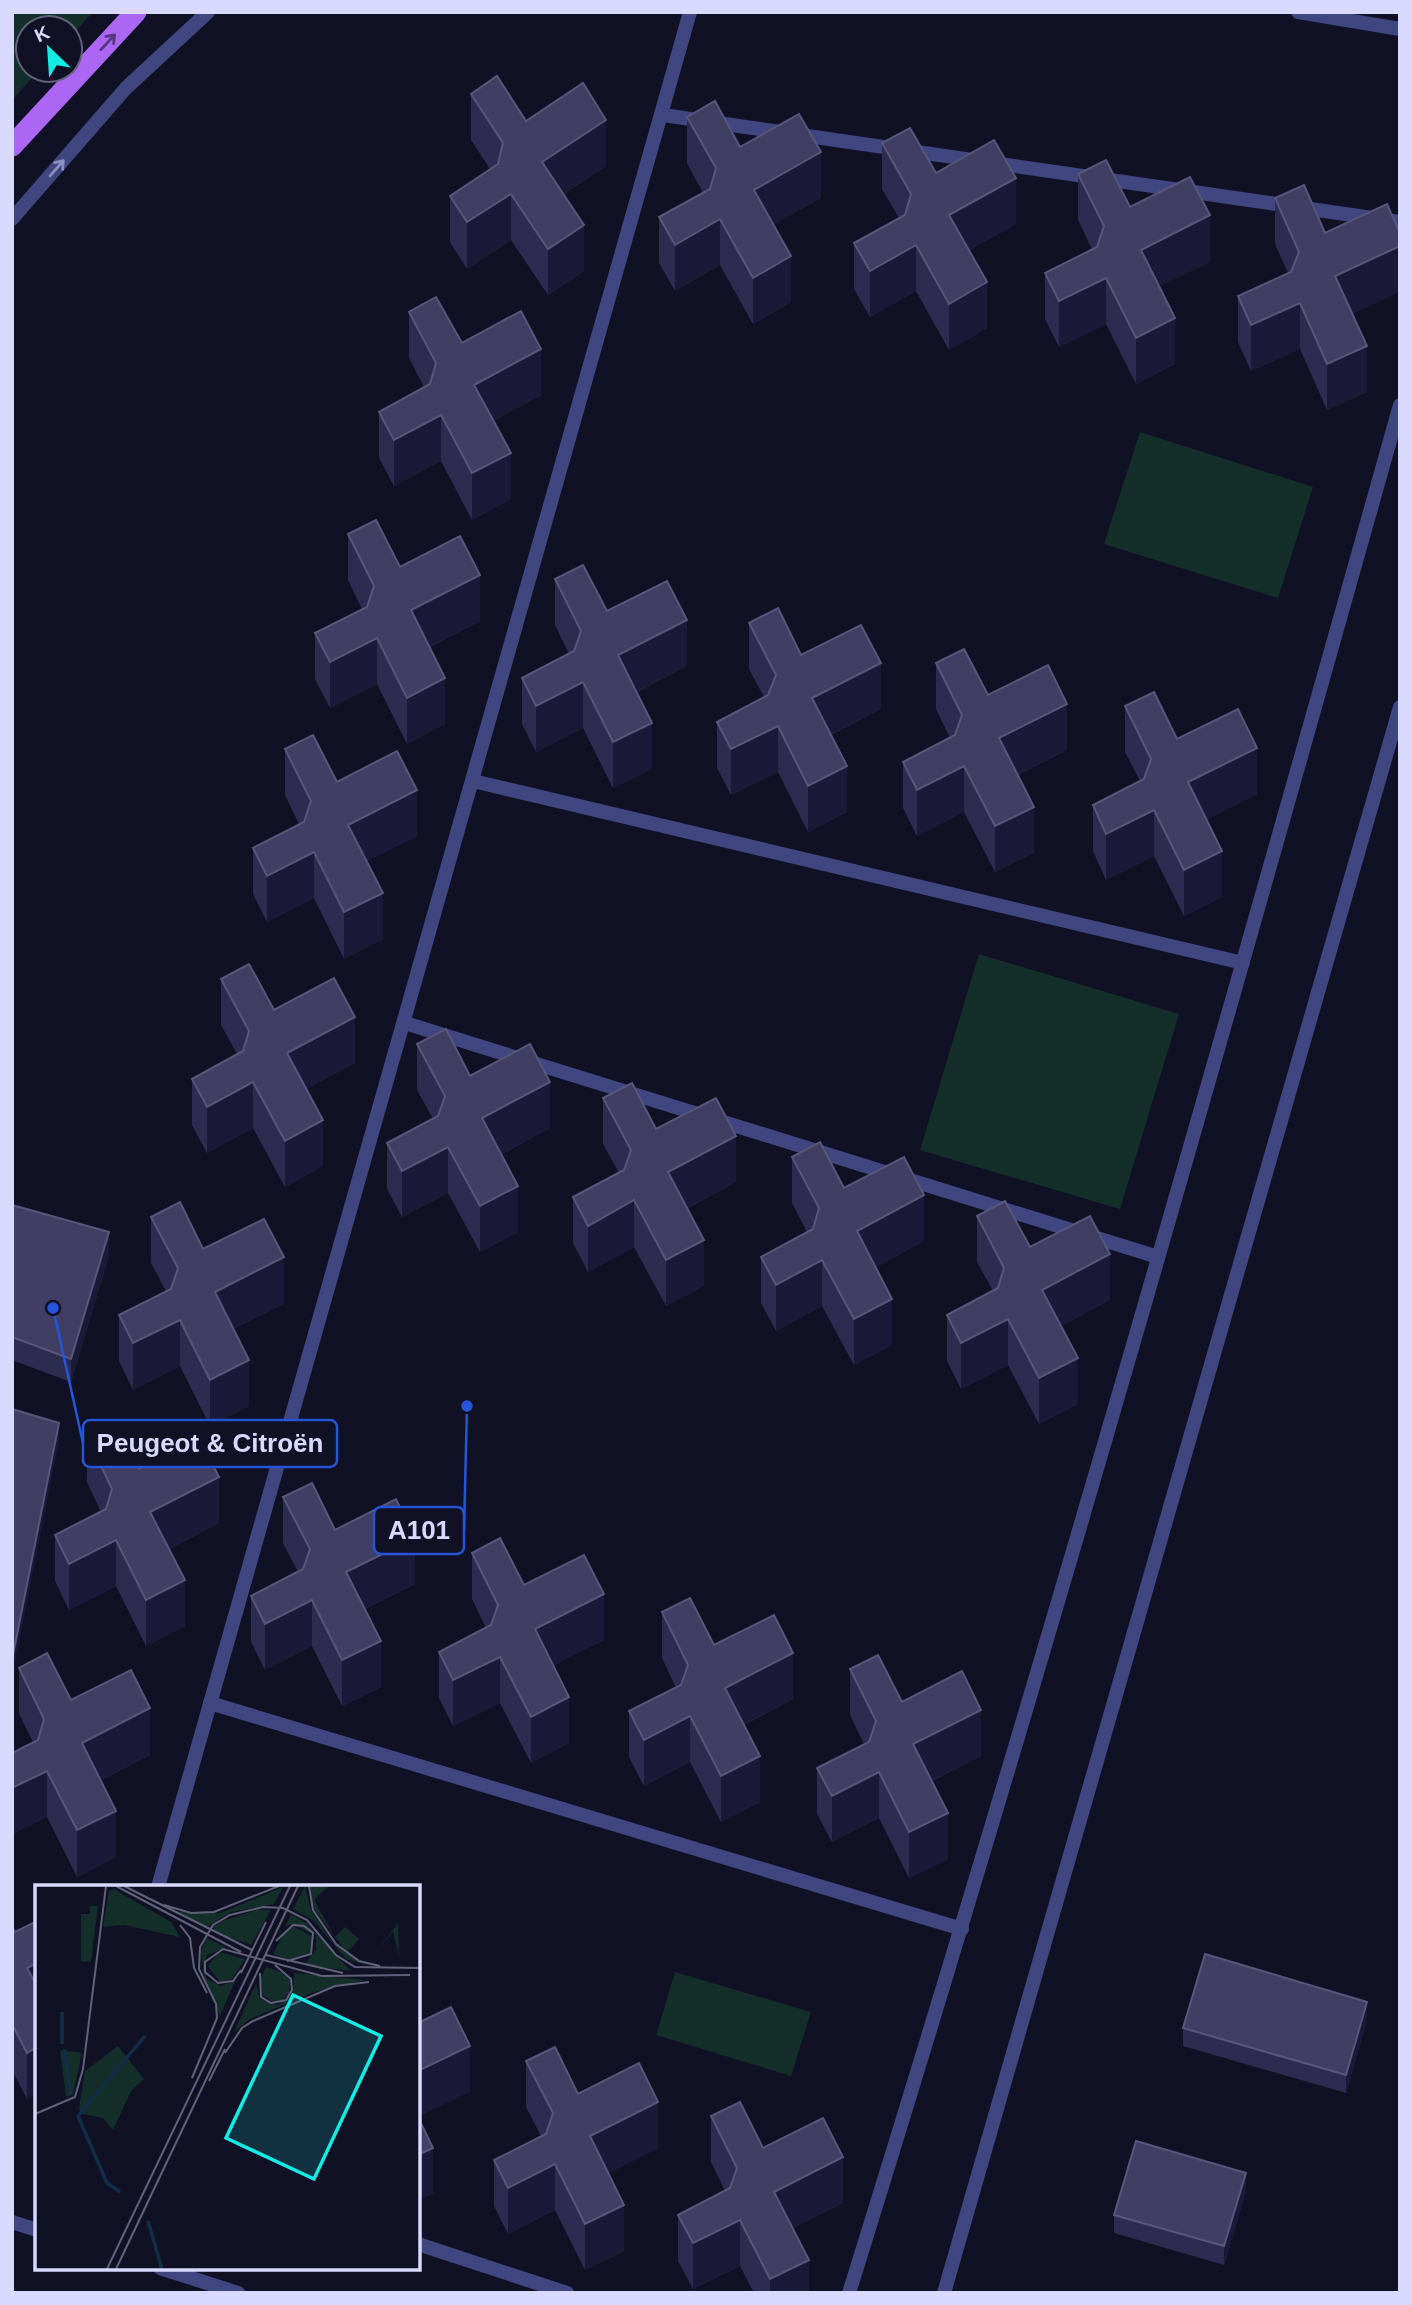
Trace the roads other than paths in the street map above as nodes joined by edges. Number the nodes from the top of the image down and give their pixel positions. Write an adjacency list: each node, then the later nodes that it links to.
1 (136, 12): 7 (main road, one-way to 1)
2 (208, 12): 8 (lane, one-way to 2)
3 (690, 12): 6 (lane)
4 (1298, 12): 5 (lane)
5 (1400, 29)
6 (663, 115): 9 (lane); 12 (lane)
7 (12, 146)
8 (12, 219)
9 (1400, 222)
10 (1400, 405): 13 (lane)
11 (1400, 707): 26 (lane)
12 (473, 781): 13 (lane); 14 (lane)
13 (1243, 963): 15 (lane)
14 (405, 1023): 15 (lane); 16 (lane)
15 (1158, 1257): 18 (lane)
16 (210, 1703): 17 (lane); 18 (lane)
17 (159, 1885)
18 (962, 1929): 25 (lane)
19 (12, 2222): 20 (lane)
20 (35, 2229)
21 (420, 2245): 24 (lane)
22 (166, 2270): 23 (lane)
23 (238, 2293)
24 (567, 2293)
25 (849, 2293)
26 (944, 2293)

